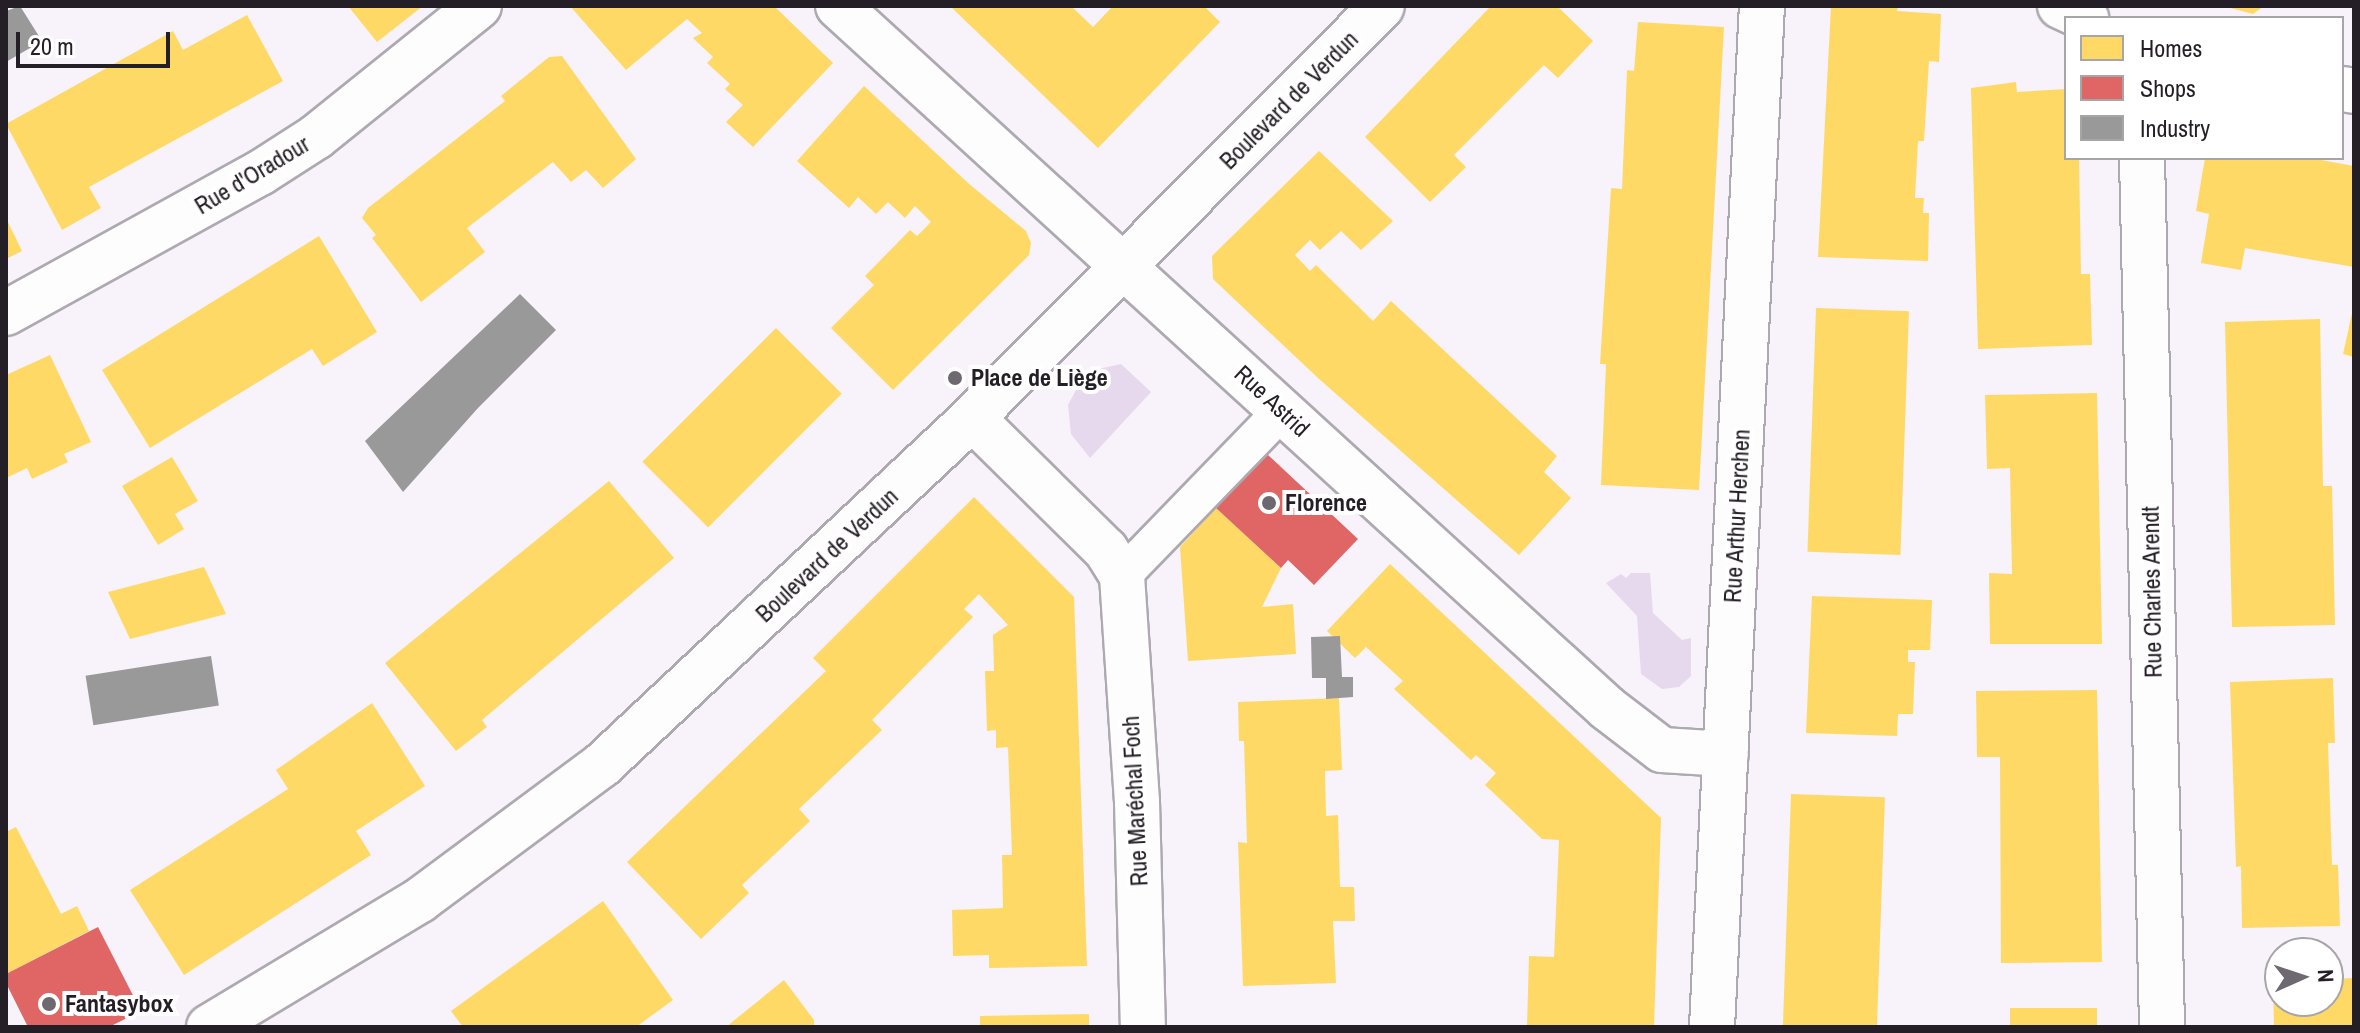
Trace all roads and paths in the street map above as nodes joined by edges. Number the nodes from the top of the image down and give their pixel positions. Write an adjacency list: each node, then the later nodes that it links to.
1 (479, 6): 9 (street, Rue d'Oradour)
2 (838, 6): 8 (street, Rue Astrid)
3 (1382, 6): 8 (street, Boulevard de Verdun)
4 (1762, 6): 13 (street, Rue Arthur Herchen)
5 (2060, 6): 6 (street)
6 (2082, 16)
7 (2142, 160): 17 (street, Rue Charles Arendt)
8 (1125, 266): 10 (street, Rue Astrid); 11 (street, Boulevard de Verdun)
9 (6, 313)
10 (1283, 410): 12 (street); 13 (street, Rue Astrid)
11 (972, 418): 12 (street); 14 (street, Boulevard de Verdun)
12 (1122, 576): 15 (street, Rue Maréchal Foch)
13 (1726, 754): 16 (street, Rue Arthur Herchen)
14 (209, 1027)
15 (1143, 1027)
16 (1712, 1027)
17 (2162, 1027)

